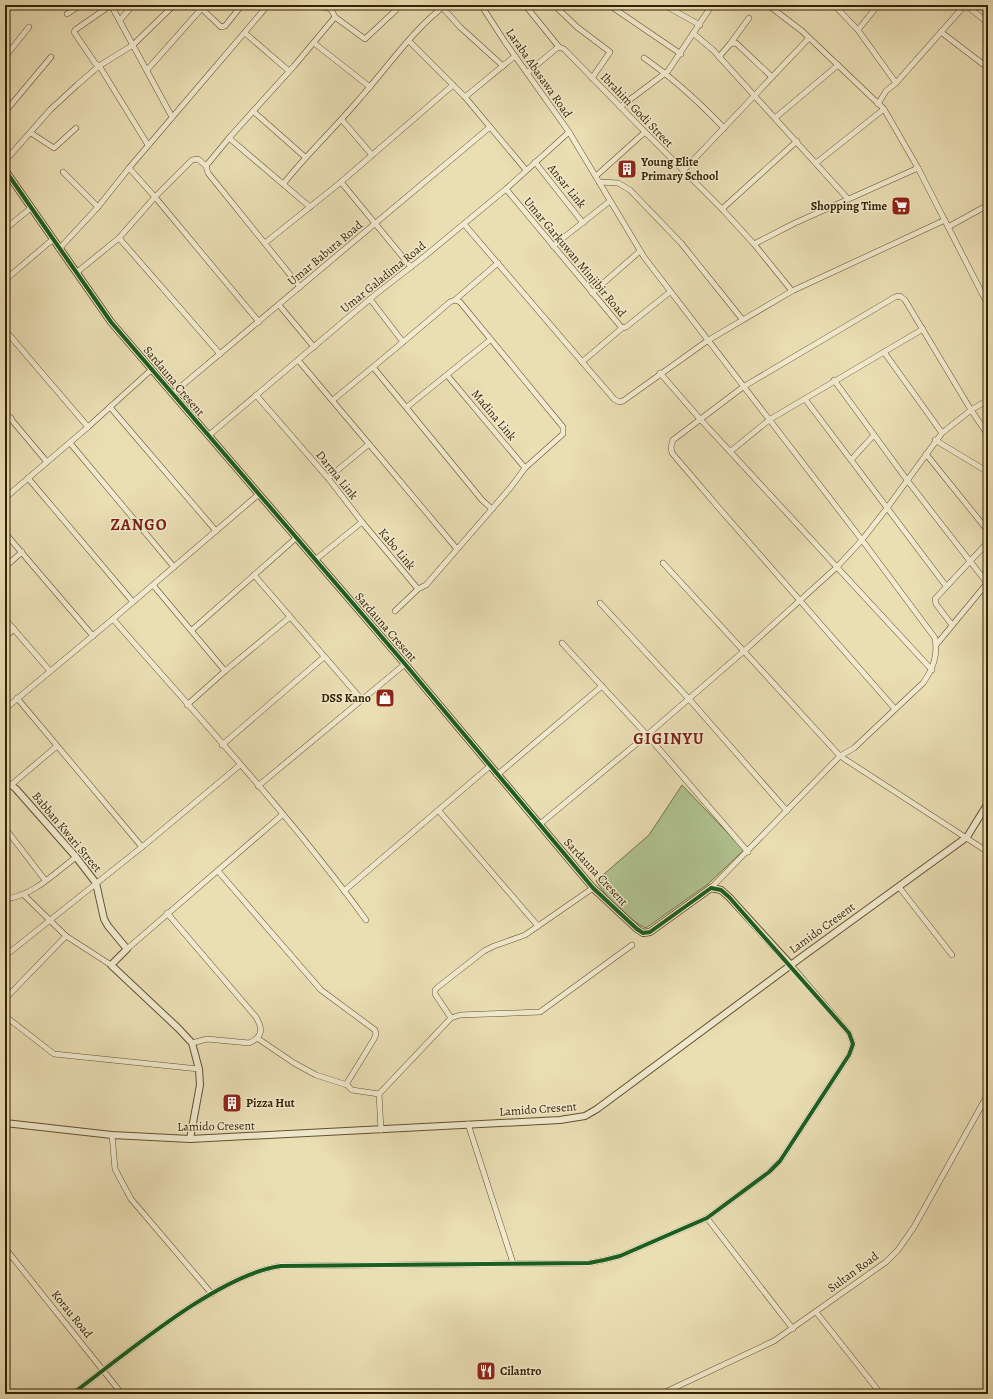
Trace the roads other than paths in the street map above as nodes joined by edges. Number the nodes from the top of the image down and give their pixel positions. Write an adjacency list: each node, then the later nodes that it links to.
1 (81, 5): 23 (street)
2 (111, 5): 26 (street); 47 (street)
3 (133, 5): 26 (street)
4 (174, 5): 38 (street)
5 (242, 5): 20 (street)
6 (268, 5): 32 (street)
7 (316, 5): 21 (street)
8 (396, 5): 24 (street)
9 (434, 5): 22 (street)
10 (482, 5): 42 (street, Laraba Abasawa Road)
11 (525, 5): 39 (street, Ibrahim Godi Street)
12 (554, 5): 55 (street)
13 (609, 5): 40 (street)
14 (664, 5): 28 (street)
15 (712, 5): 28 (street)
16 (834, 5): 30 (street)
17 (878, 5): 30 (street)
18 (965, 5): 27 (street); 31 (street)
19 (771, 6): 34 (street)
20 (200, 7): 50 (street)
21 (331, 7): 24 (street)
22 (442, 7): 35 (street); 48 (street)
23 (67, 14)
24 (335, 17): 36 (street)
25 (749, 18): 37 (street)
26 (120, 20): 38 (street)
27 (988, 23)
28 (700, 24): 33 (street)
29 (29, 27): 41 (street)
30 (858, 30): 56 (street)
31 (941, 32): 49 (street); 56 (street)
32 (245, 33): 51 (street); 66 (street)
33 (694, 34): 40 (street); 44 (street)
34 (808, 38): 46 (street); 54 (street)
35 (409, 41): 57 (street); 58 (street)
36 (314, 43): 51 (street); 58 (street)
37 (730, 44): 44 (street); 54 (street)
38 (133, 45): 47 (street); 50 (street)
39 (559, 47): 52 (street); 55 (street, Ibrahim Godi Street)
40 (680, 54): 53 (street)
41 (5, 56)
42 (515, 56): 48 (street); 52 (street, Laraba Abasawa Road)
43 (51, 57): 64 (street)
44 (720, 57): 59 (street)
45 (644, 58): 53 (street)
46 (838, 65): 61 (street); 67 (street)
47 (99, 66): 74 (street); 77 (street)
48 (503, 66): 60 (street)
49 (988, 68)
50 (147, 70): 66 (street)
51 (289, 71): 65 (street)
52 (527, 73): 72 (street, Laraba Abasawa Road)
53 (666, 73): 62 (street); 71 (street)
54 (772, 77): 59 (street)
55 (592, 78): 62 (street, Ibrahim Godi Street)
56 (896, 83): 61 (street)
57 (453, 85): 60 (street); 78 (street)
58 (370, 87): 68 (street)
59 (754, 96): 67 (street); 71 (street)
60 (465, 97): 69 (street)
61 (878, 104): 63 (street)
62 (620, 107): 73 (street, Ibrahim Godi Street)
63 (884, 109): 82 (street); 85 (street)
64 (5, 112)
65 (253, 112): 75 (street); 79 (street)
66 (172, 117): 77 (street)
67 (775, 118): 76 (street)
68 (342, 120): 78 (street); 79 (street)
69 (490, 127): 86 (street); 105 (street, Umar Babura Road)
70 (76, 128): 74 (street)
71 (724, 128): 87 (street)
72 (569, 132): 81 (street, Umar Galadima Road); 90 (street, Laraba Abasawa Road)
73 (645, 132): 87 (street, Ibrahim Godi Street); 90 (street)
74 (31, 133): 80 (street)
75 (229, 138): 83 (street); 93 (street)
76 (797, 141): 82 (street); 102 (street)
77 (148, 145): 84 (street)
78 (372, 155): 91 (street)
79 (305, 157): 93 (street)
80 (5, 161)
81 (535, 162): 86 (street, Umar Galadima Road); 104 (street, Ansar Link)
82 (816, 162): 96 (street)
83 (206, 166): 95 (street); 111 (street)
84 (129, 168): 95 (street); 99 (street)
85 (918, 168): 96 (street); 103 (street)
86 (526, 170): 94 (street, Umar Galadima Road)
87 (683, 171): 102 (street, Ibrahim Godi Street)
88 (5, 172): 101 (street, Sardauna Cresent)
89 (63, 172): 99 (street)
90 (596, 176): 92 (street, Laraba Abasawa Road)
91 (341, 182): 100 (street); 105 (street)
92 (599, 182): 97 (street, Laraba Abasawa Road); 128 (street)
93 (284, 183): 100 (street)
94 (506, 189): 106 (street, Umar Galadima Road); 113 (street, Umar Garkuwan Minjibir Road)
95 (155, 197): 109 (street); 129 (street)
96 (848, 199): 112 (street)
97 (610, 201): 104 (street); 115 (street, Laraba Abasawa Road)
98 (988, 205): 107 (street)
99 (98, 207): 114 (street)
100 (310, 207): 111 (street)
101 (31, 208): 108 (street); 110 (street, Sardauna Cresent)
102 (722, 209): 112 (street, Ibrahim Godi Street)
103 (944, 220): 107 (street); 121 (street)
104 (583, 222): 113 (street)
105 (375, 223): 117 (street); 120 (street, Umar Babura Road)
106 (464, 224): 116 (street); 117 (street, Umar Galadima Road)
107 (948, 227): 127 (street)
108 (5, 229)
109 (119, 238): 118 (street); 138 (street)
110 (52, 240): 114 (street, Sardauna Cresent); 119 (street)
111 (265, 244): 120 (street)
112 (754, 244): 121 (street, Ibrahim Godi Street)
113 (553, 246): 123 (street, Umar Garkuwan Minjibir Road)
114 (59, 249): 118 (street, Sardauna Cresent)
115 (640, 251): 122 (street, Laraba Abasawa Road); 123 (street)
116 (498, 263): 125 (street); 140 (street)
117 (411, 267): 124 (street, Umar Galadima Road)
118 (76, 273): 142 (street, Sardauna Cresent)
119 (5, 280)
120 (300, 287): 126 (street, Umar Babura Road)
121 (792, 291): 128 (street)
122 (670, 292): 130 (street, Umar Garkuwan Minjibir Road); 134 (street, Laraba Abasawa Road)
123 (592, 293): 130 (street, Umar Garkuwan Minjibir Road)
124 (370, 299): 135 (street); 136 (street, Umar Galadima Road)
125 (455, 300): 133 (street); 135 (street)
126 (279, 305): 129 (street, Umar Babura Road); 136 (street)
127 (988, 305)
128 (742, 319): 134 (street)
129 (259, 322): 138 (street, Umar Babura Road)
130 (622, 328): 140 (street)
131 (923, 329): 137 (street); 146 (street); 154 (street)
132 (5, 330): 160 (street)
133 (490, 340): 144 (street); 172 (street)
134 (707, 340): 143 (street); 146 (street, Laraba Abasawa Road)
135 (403, 342): 141 (street)
136 (314, 348): 139 (street, Umar Galadima Road)
137 (884, 352): 145 (street); 161 (street)
138 (220, 354): 147 (street, Umar Babura Road)
139 (298, 360): 148 (street, Umar Galadima Road); 150 (street)
140 (582, 362): 143 (street)
141 (373, 367): 150 (street); 153 (street)
142 (151, 370): 147 (street, Sardauna Cresent); 152 (street)
143 (660, 373): 157 (street)
144 (448, 375): 153 (street); 172 (street, Madina Link)
145 (834, 380): 149 (street); 162 (street)
146 (743, 387): 157 (street); 158 (street, Laraba Abasawa Road)
147 (172, 394): 164 (street, Sardauna Cresent)
148 (256, 395): 164 (street, Umar Galadima Road); 175 (street, Darma Link)
149 (805, 399): 158 (street); 170 (street)
150 (333, 400): 167 (street)
151 (988, 400): 154 (street)
152 (110, 407): 160 (street); 182 (street)
153 (407, 407): 180 (street)
154 (971, 410): 161 (street); 163 (street)
155 (5, 412): 156 (street)
156 (11, 418): 159 (street); 171 (street)
157 (700, 419): 168 (street); 201 (street)
158 (769, 420): 168 (street); 186 (street, Laraba Abasawa Road)
159 (5, 424)
160 (88, 427): 166 (street)
161 (942, 433): 165 (street)
162 (874, 435): 170 (street); 176 (street)
163 (988, 435)
164 (208, 436): 177 (street, Sardauna Cresent)
165 (935, 440): 169 (street); 173 (street)
166 (70, 442): 171 (street); 194 (street)
167 (369, 444): 175 (street); 188 (street)
168 (731, 451): 195 (street)
169 (926, 454): 176 (street); 183 (street)
170 (851, 460): 179 (street)
171 (47, 462): 174 (street)
172 (525, 468): 180 (street)
173 (988, 472)
174 (28, 478): 178 (street); 202 (street)
175 (328, 478): 181 (street, Darma Link)
176 (907, 480): 179 (street); 191 (street)
177 (259, 494): 182 (street); 185 (street, Sardauna Cresent)
178 (5, 498)
179 (887, 508): 186 (street); 199 (street)
180 (492, 509): 188 (street)
181 (362, 522): 190 (street); 200 (street, Kabo Link)
182 (216, 531): 194 (street)
183 (988, 531)
184 (5, 533): 189 (street)
185 (296, 538): 190 (street, Sardauna Cresent); 196 (street)
186 (862, 540): 195 (street); 214 (street, Laraba Abasawa Road)
187 (988, 542): 191 (street)
188 (457, 549): 200 (street)
189 (22, 552): 193 (street); 211 (street)
190 (315, 560): 217 (street, Sardauna Cresent)
191 (970, 562): 197 (street); 199 (street)
192 (663, 563): 215 (street)
193 (5, 567)
194 (174, 567): 198 (street)
195 (836, 567): 201 (street); 218 (street)
196 (254, 575): 205 (street); 210 (street)
197 (988, 582): 208 (street)
198 (153, 585): 202 (street); 210 (street)
199 (946, 586): 208 (street)
200 (418, 589): 204 (street)
201 (799, 599): 215 (street); 227 (street)
202 (133, 602): 207 (street)
203 (600, 603): 223 (street)
204 (395, 611)
205 (290, 617): 216 (street); 220 (street)
206 (5, 619): 209 (street)
207 (113, 619): 211 (street); 225 (street)
208 (952, 625): 214 (street)
209 (14, 629): 212 (street); 219 (street)
210 (192, 630): 220 (street)
211 (93, 636): 219 (street)
212 (5, 637)
213 (562, 643): 221 (street)
214 (936, 645): 218 (street)
215 (744, 651): 223 (street); 231 (street)
216 (324, 657): 224 (street); 229 (street)
217 (405, 664): 224 (street); 233 (street, Sardauna Cresent)
218 (932, 670): 227 (street)
219 (50, 671): 222 (street)
220 (225, 671): 225 (street)
221 (602, 686): 228 (street); 234 (street)
222 (17, 698): 226 (street); 230 (street)
223 (689, 699): 228 (street); 239 (street)
224 (362, 700): 236 (street)
225 (187, 705): 229 (street)
226 (5, 708)
227 (895, 709): 231 (street)
228 (647, 735): 241 (street); 245 (street)
229 (222, 745): 232 (street)
230 (57, 746): 235 (street); 244 (street)
231 (840, 756): 239 (street); 243 (street)
232 (240, 765): 236 (street); 244 (street)
233 (490, 766): 234 (street, Sardauna Cresent); 238 (street)
234 (497, 775): 241 (street, Sardauna Cresent)
235 (8, 785): 247 (street, Babban Kwari Street)
236 (258, 786): 240 (street)
237 (988, 803): 243 (street, Lamido Cresent)
238 (439, 811): 254 (street); 260 (street)
239 (787, 811): 245 (street)
240 (282, 815): 248 (street); 254 (street)
241 (540, 824): 252 (street, Sardauna Cresent)
242 (5, 828): 249 (street)
243 (967, 837): 246 (street); 251 (street, Lamido Cresent)
244 (142, 847): 250 (street)
245 (748, 852): 253 (street)
246 (988, 852)
247 (76, 857): 249 (street); 250 (street, Babban Kwari Street)
248 (218, 871): 257 (street); 274 (street)
249 (46, 880): 255 (street)
250 (96, 883): 258 (street); 263 (street, Babban Kwari Street)
251 (899, 887): 264 (street); 267 (street, Lamido Cresent)
252 (593, 888): 253 (street, Sardauna Cresent); 260 (street)
253 (711, 888): 267 (street)
254 (344, 891): 259 (street)
255 (24, 895): 256 (street); 258 (street)
256 (5, 899)
257 (167, 913): 263 (street); 271 (street)
258 (50, 919): 261 (street); 265 (street)
259 (366, 920)
260 (538, 926): 270 (street)
261 (66, 936): 266 (street); 268 (street)
262 (632, 945): 270 (street)
263 (127, 949): 266 (street)
264 (952, 955)
265 (5, 956)
266 (111, 965): 272 (street)
267 (791, 965): 278 (street, Lamido Cresent); 282 (street)
268 (5, 999)
269 (5, 1016): 273 (street)
270 (451, 1018): 275 (street)
271 (257, 1038): 272 (street); 274 (street)
272 (192, 1043): 273 (street)
273 (199, 1069): 281 (street)
274 (347, 1086): 275 (street)
275 (379, 1094): 279 (street)
276 (988, 1094): 286 (street, Sultan Road)
277 (5, 1123): 280 (street, Lamido Cresent)
278 (468, 1124): 279 (street, Lamido Cresent); 284 (street)
279 (381, 1130): 281 (street, Lamido Cresent)
280 (112, 1135): 281 (street, Lamido Cresent); 285 (street)
281 (190, 1139)
282 (707, 1218): 284 (street); 287 (street)
283 (5, 1248): 288 (street, Korau Road)
284 (513, 1263): 285 (street)
285 (212, 1294): 288 (street)
286 (816, 1312): 287 (street, Sultan Road); 292 (street)
287 (793, 1329): 291 (street, Sultan Road)
288 (104, 1370): 289 (street); 290 (street, Korau Road)
289 (72, 1394)
290 (122, 1394)
291 (661, 1394)
292 (881, 1394)

